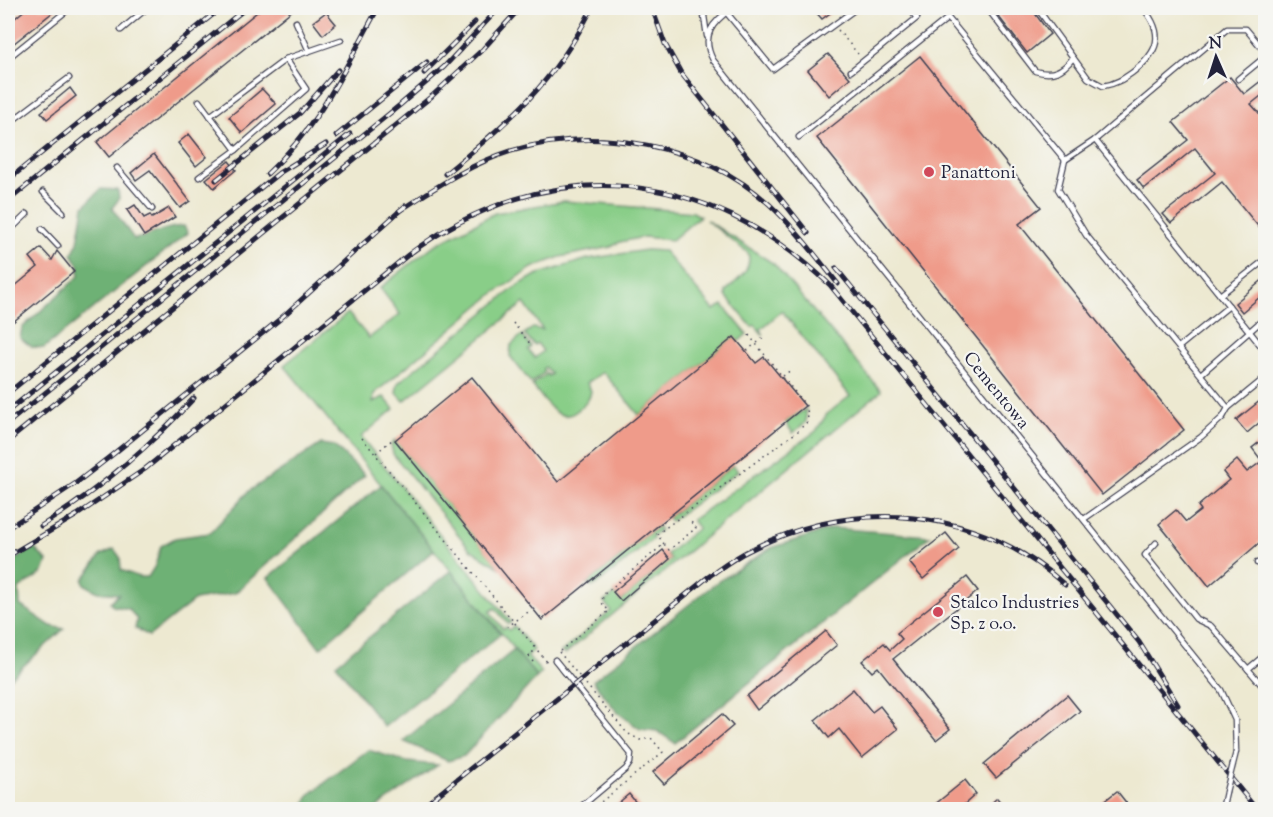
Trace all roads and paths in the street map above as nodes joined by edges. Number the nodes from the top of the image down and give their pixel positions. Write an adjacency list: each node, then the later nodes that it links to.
1 (70, 8): 18 (lane)
2 (147, 8): 13 (lane)
3 (706, 8): 14 (lane, Cementowa)
4 (732, 8): 10 (lane)
5 (857, 8): 12 (lane)
6 (909, 8): 21 (lane)
7 (987, 8): 19 (lane)
8 (1036, 8): 19 (lane)
9 (1143, 8): 19 (lane)
10 (726, 12): 12 (lane); 14 (lane)
11 (296, 22): 16 (lane)
12 (834, 25): 21 (path)
13 (121, 30)
14 (707, 36): 62 (lane, Cementowa)
15 (341, 40): 16 (lane)
16 (309, 51): 20 (lane)
17 (1266, 54): 24 (lane); 29 (lane)
18 (8, 58)
19 (1073, 58)
20 (286, 59): 26 (lane); 30 (lane)
21 (863, 61): 22 (lane)
22 (851, 71)
23 (69, 78): 27 (lane)
24 (1238, 79)
25 (199, 101): 26 (lane)
26 (210, 116): 30 (lane)
27 (8, 124)
28 (799, 136): 31 (lane)
29 (1095, 140): 31 (lane); 42 (lane)
30 (236, 150): 33 (lane)
31 (1065, 159): 51 (lane)
32 (117, 168): 35 (lane)
33 (199, 177)
34 (43, 192): 36 (lane)
35 (152, 209)
36 (63, 212)
37 (27, 214): 39 (lane)
38 (42, 230): 40 (lane)
39 (8, 231)
40 (58, 246)
41 (1266, 259): 42 (lane)
42 (1220, 295): 43 (lane)
43 (1229, 306): 46 (lane); 51 (lane)
44 (1266, 317): 46 (lane)
45 (513, 323): 50 (path)
46 (1250, 331): 53 (lane); 55 (lane)
47 (748, 334): 49 (path)
48 (766, 336): 49 (path)
49 (756, 344): 52 (path); 56 (path)
50 (532, 346)
51 (1180, 346): 55 (lane)
52 (747, 351)
53 (1266, 352)
54 (792, 369): 56 (path)
55 (1202, 373): 58 (lane)
56 (782, 376): 65 (path)
57 (1266, 377): 58 (lane)
58 (1228, 408): 62 (lane)
59 (362, 438): 61 (path)
60 (393, 439): 61 (path)
61 (375, 453): 69 (path)
62 (1084, 519): 80 (lane, Cementowa, bridge)
63 (691, 522): 65 (path)
64 (1156, 543): 76 (lane)
65 (664, 544): 72 (path)
66 (1257, 563): 67 (lane)
67 (1266, 564)
68 (531, 610): 69 (path)
69 (514, 623): 70 (path); 71 (path)
70 (507, 627)
71 (536, 650): 72 (path); 75 (path)
72 (559, 652): 79 (path)
73 (1266, 654): 76 (lane)
74 (555, 660): 78 (lane)
75 (533, 662)
76 (1248, 669): 77 (lane)
77 (1266, 690)
78 (577, 810)
79 (591, 810)
80 (1222, 810)

